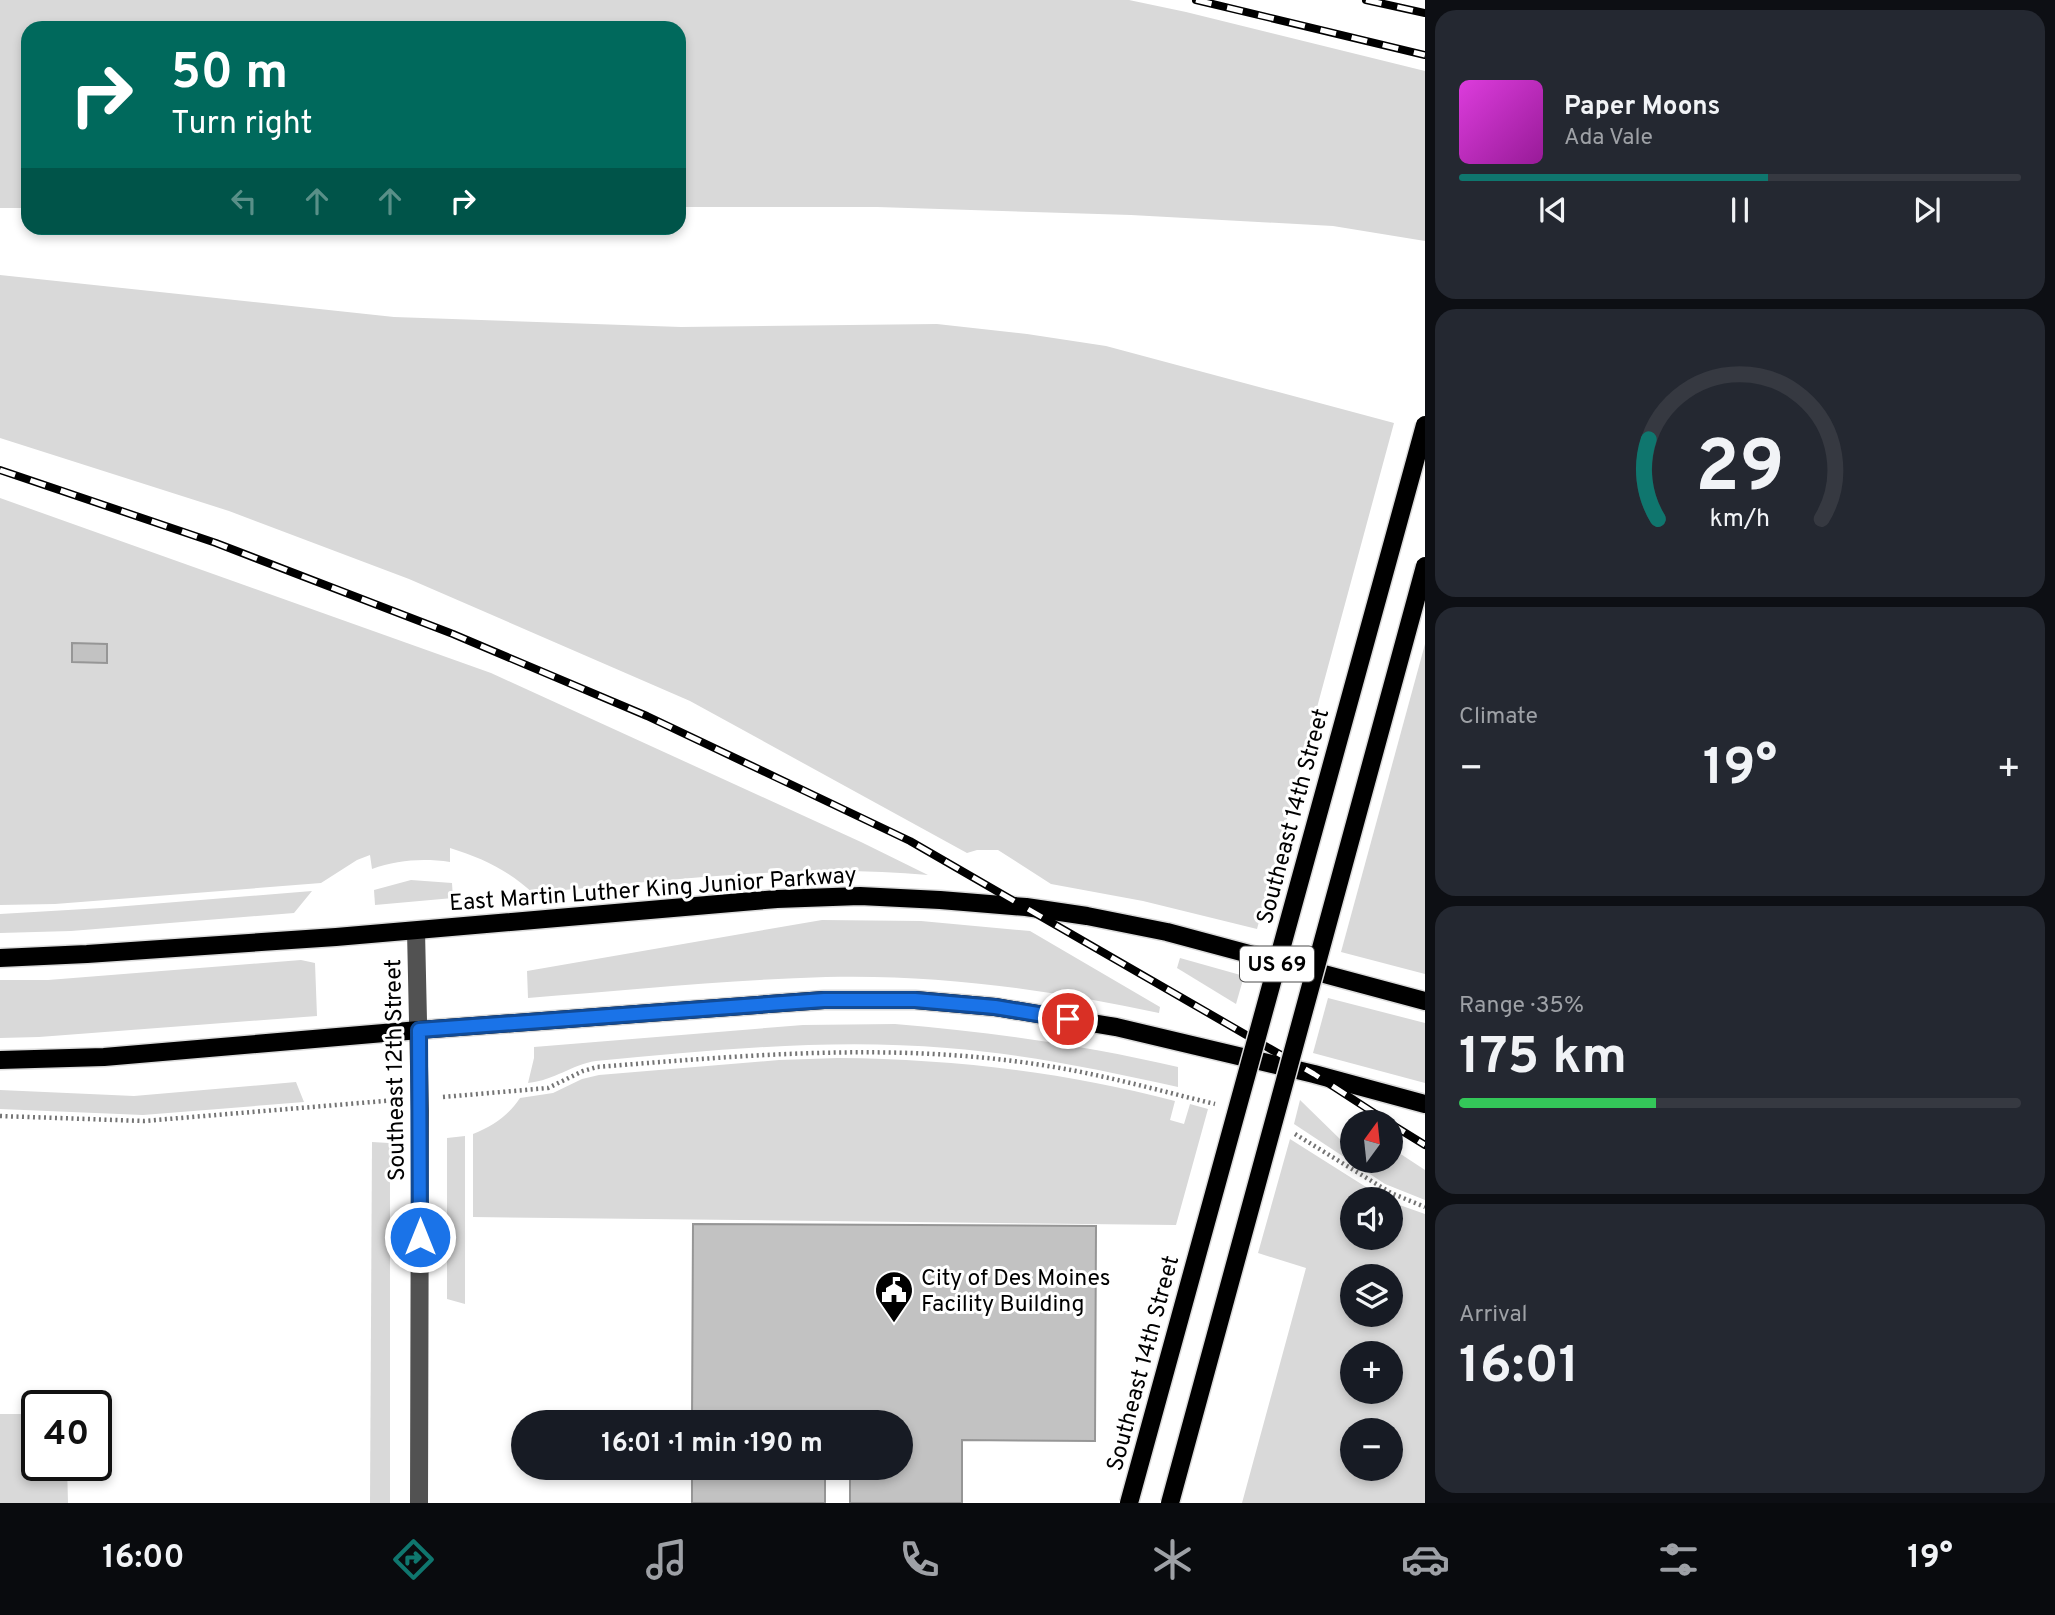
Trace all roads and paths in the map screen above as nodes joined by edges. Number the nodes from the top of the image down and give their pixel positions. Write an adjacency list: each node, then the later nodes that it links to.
1 (1425, 425): 16 (main road, Southeast 14th Street / US 69, bridge)
2 (1425, 566): 17 (main road, US 69, bridge)
3 (416, 931): 4 (main road, East Martin Luther King Junior Parkway); 5 (main road, East Martin Luther King Junior Parkway); 6 (street, Southeast 12th Street)
4 (0, 958)
5 (1425, 1001)
6 (419, 1030): 7 (main road); 10 (main road); 15 (street, Southeast 12th Street)
7 (0, 1060)
8 (452, 1096): 11 (path)
9 (368, 1102): 12 (path)
10 (1425, 1104)
11 (1221, 1106)
12 (0, 1116)
13 (1289, 1131): 14 (path)
14 (1425, 1207)
15 (419, 1503)
16 (1129, 1503)
17 (1170, 1503)

